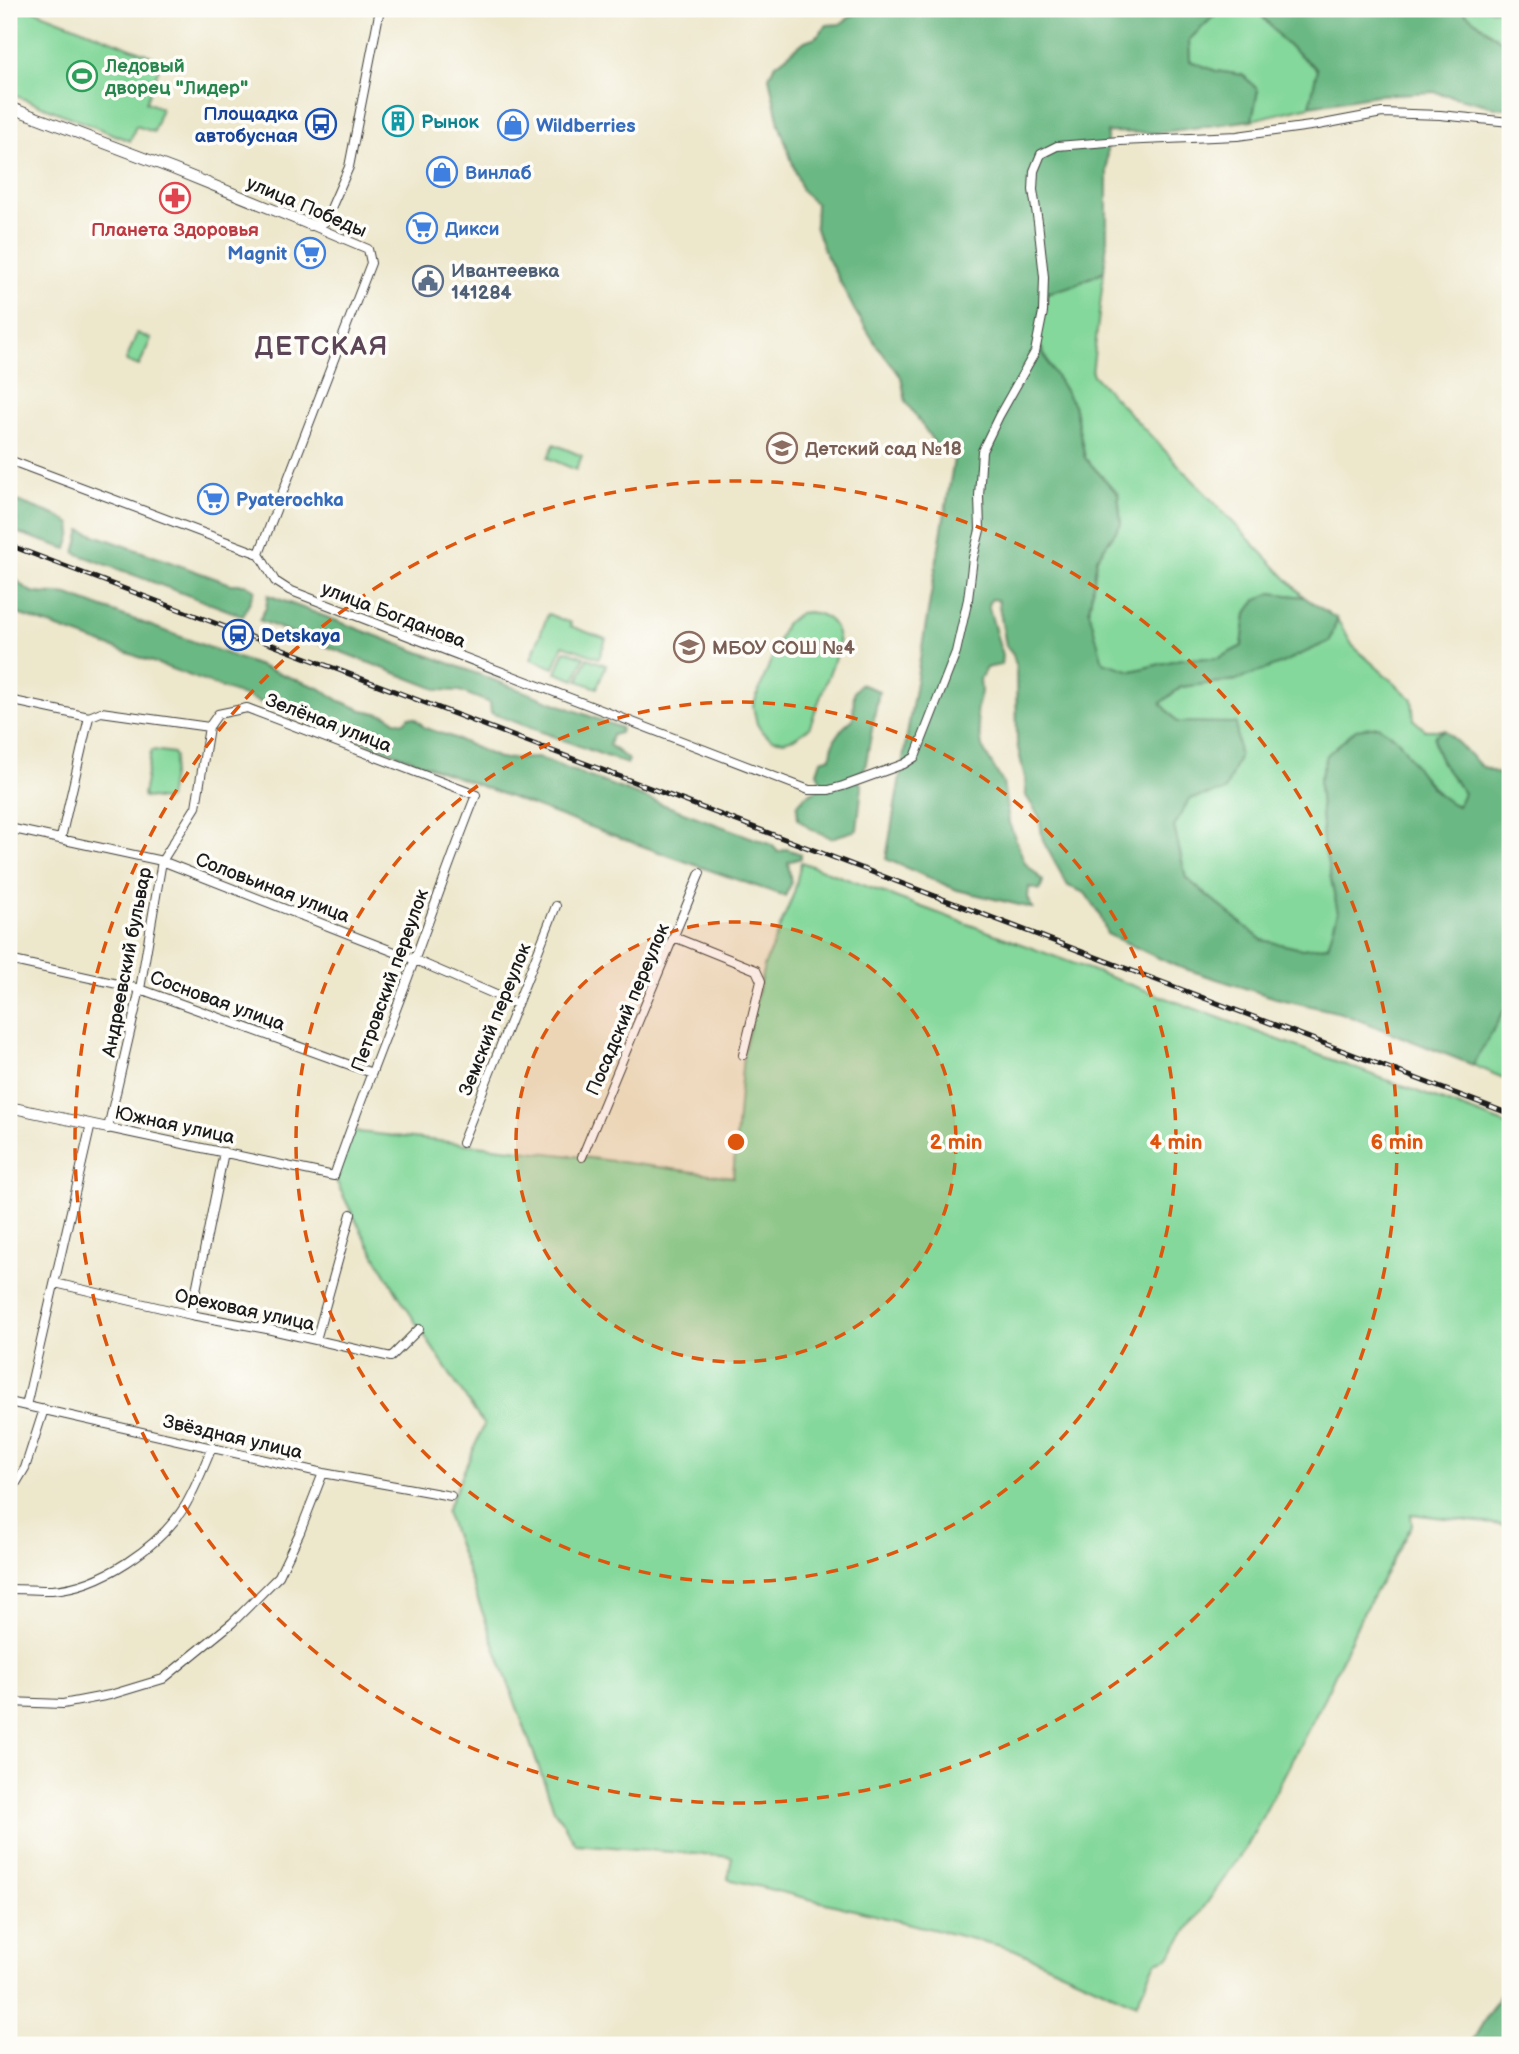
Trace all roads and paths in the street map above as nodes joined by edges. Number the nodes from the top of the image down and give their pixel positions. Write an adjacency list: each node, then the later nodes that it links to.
1 (380, 9): 4 (street)
2 (9, 107): 4 (street, улица Победы)
3 (1510, 122): 6 (street, улица Богданова)
4 (311, 225): 6 (street, улица Победы)
5 (9, 460): 6 (street)
6 (259, 554)
7 (9, 700): 8 (street)
8 (89, 718): 9 (street); 12 (street)
9 (209, 727): 10 (street, Зелёная улица); 13 (street, Андреевский бульвар)
10 (476, 795): 18 (street, Петровский переулок)
11 (9, 828): 12 (street, Соловьиная улица)
12 (61, 838): 13 (street, Соловьиная улица)
13 (162, 861): 18 (street, Соловьиная улица); 19 (street, Андреевский бульвар)
14 (700, 873): 16 (street, Посадский переулок)
15 (556, 906): 20 (street, Земский переулок)
16 (674, 937): 21 (street); 28 (street, Посадский переулок)
17 (9, 960): 19 (street, Сосновая улица)
18 (415, 960): 20 (street, Соловьиная улица); 22 (street, Петровский переулок)
19 (141, 989): 22 (street, Сосновая улица); 25 (street, Андреевский бульвар)
20 (517, 1004): 26 (street, Земский переулок)
21 (743, 1055)
22 (372, 1073): 29 (street, Петровский переулок)
23 (9, 1107): 24 (street, Южная улица)
24 (91, 1124): 25 (street, Южная улица); 31 (street)
25 (108, 1128): 27 (street, Южная улица)
26 (462, 1143)
27 (224, 1153): 29 (street, Южная улица); 32 (street)
28 (582, 1157)
29 (334, 1176)
30 (351, 1214): 34 (street)
31 (55, 1283): 32 (street, Ореховая улица); 36 (street)
32 (191, 1315): 34 (street, Ореховая улица)
33 (419, 1328): 34 (street, Ореховая улица)
34 (316, 1340)
35 (9, 1402): 36 (street, Звёздная улица)
36 (26, 1406): 37 (street, Звёздная улица)
37 (44, 1409): 38 (street, Звёздная улица); 40 (street)
38 (212, 1447): 39 (street, Звёздная улица); 42 (street)
39 (323, 1473): 41 (street, Звёздная улица); 43 (street)
40 (9, 1495)
41 (451, 1496)
42 (9, 1589)
43 (9, 1702)

